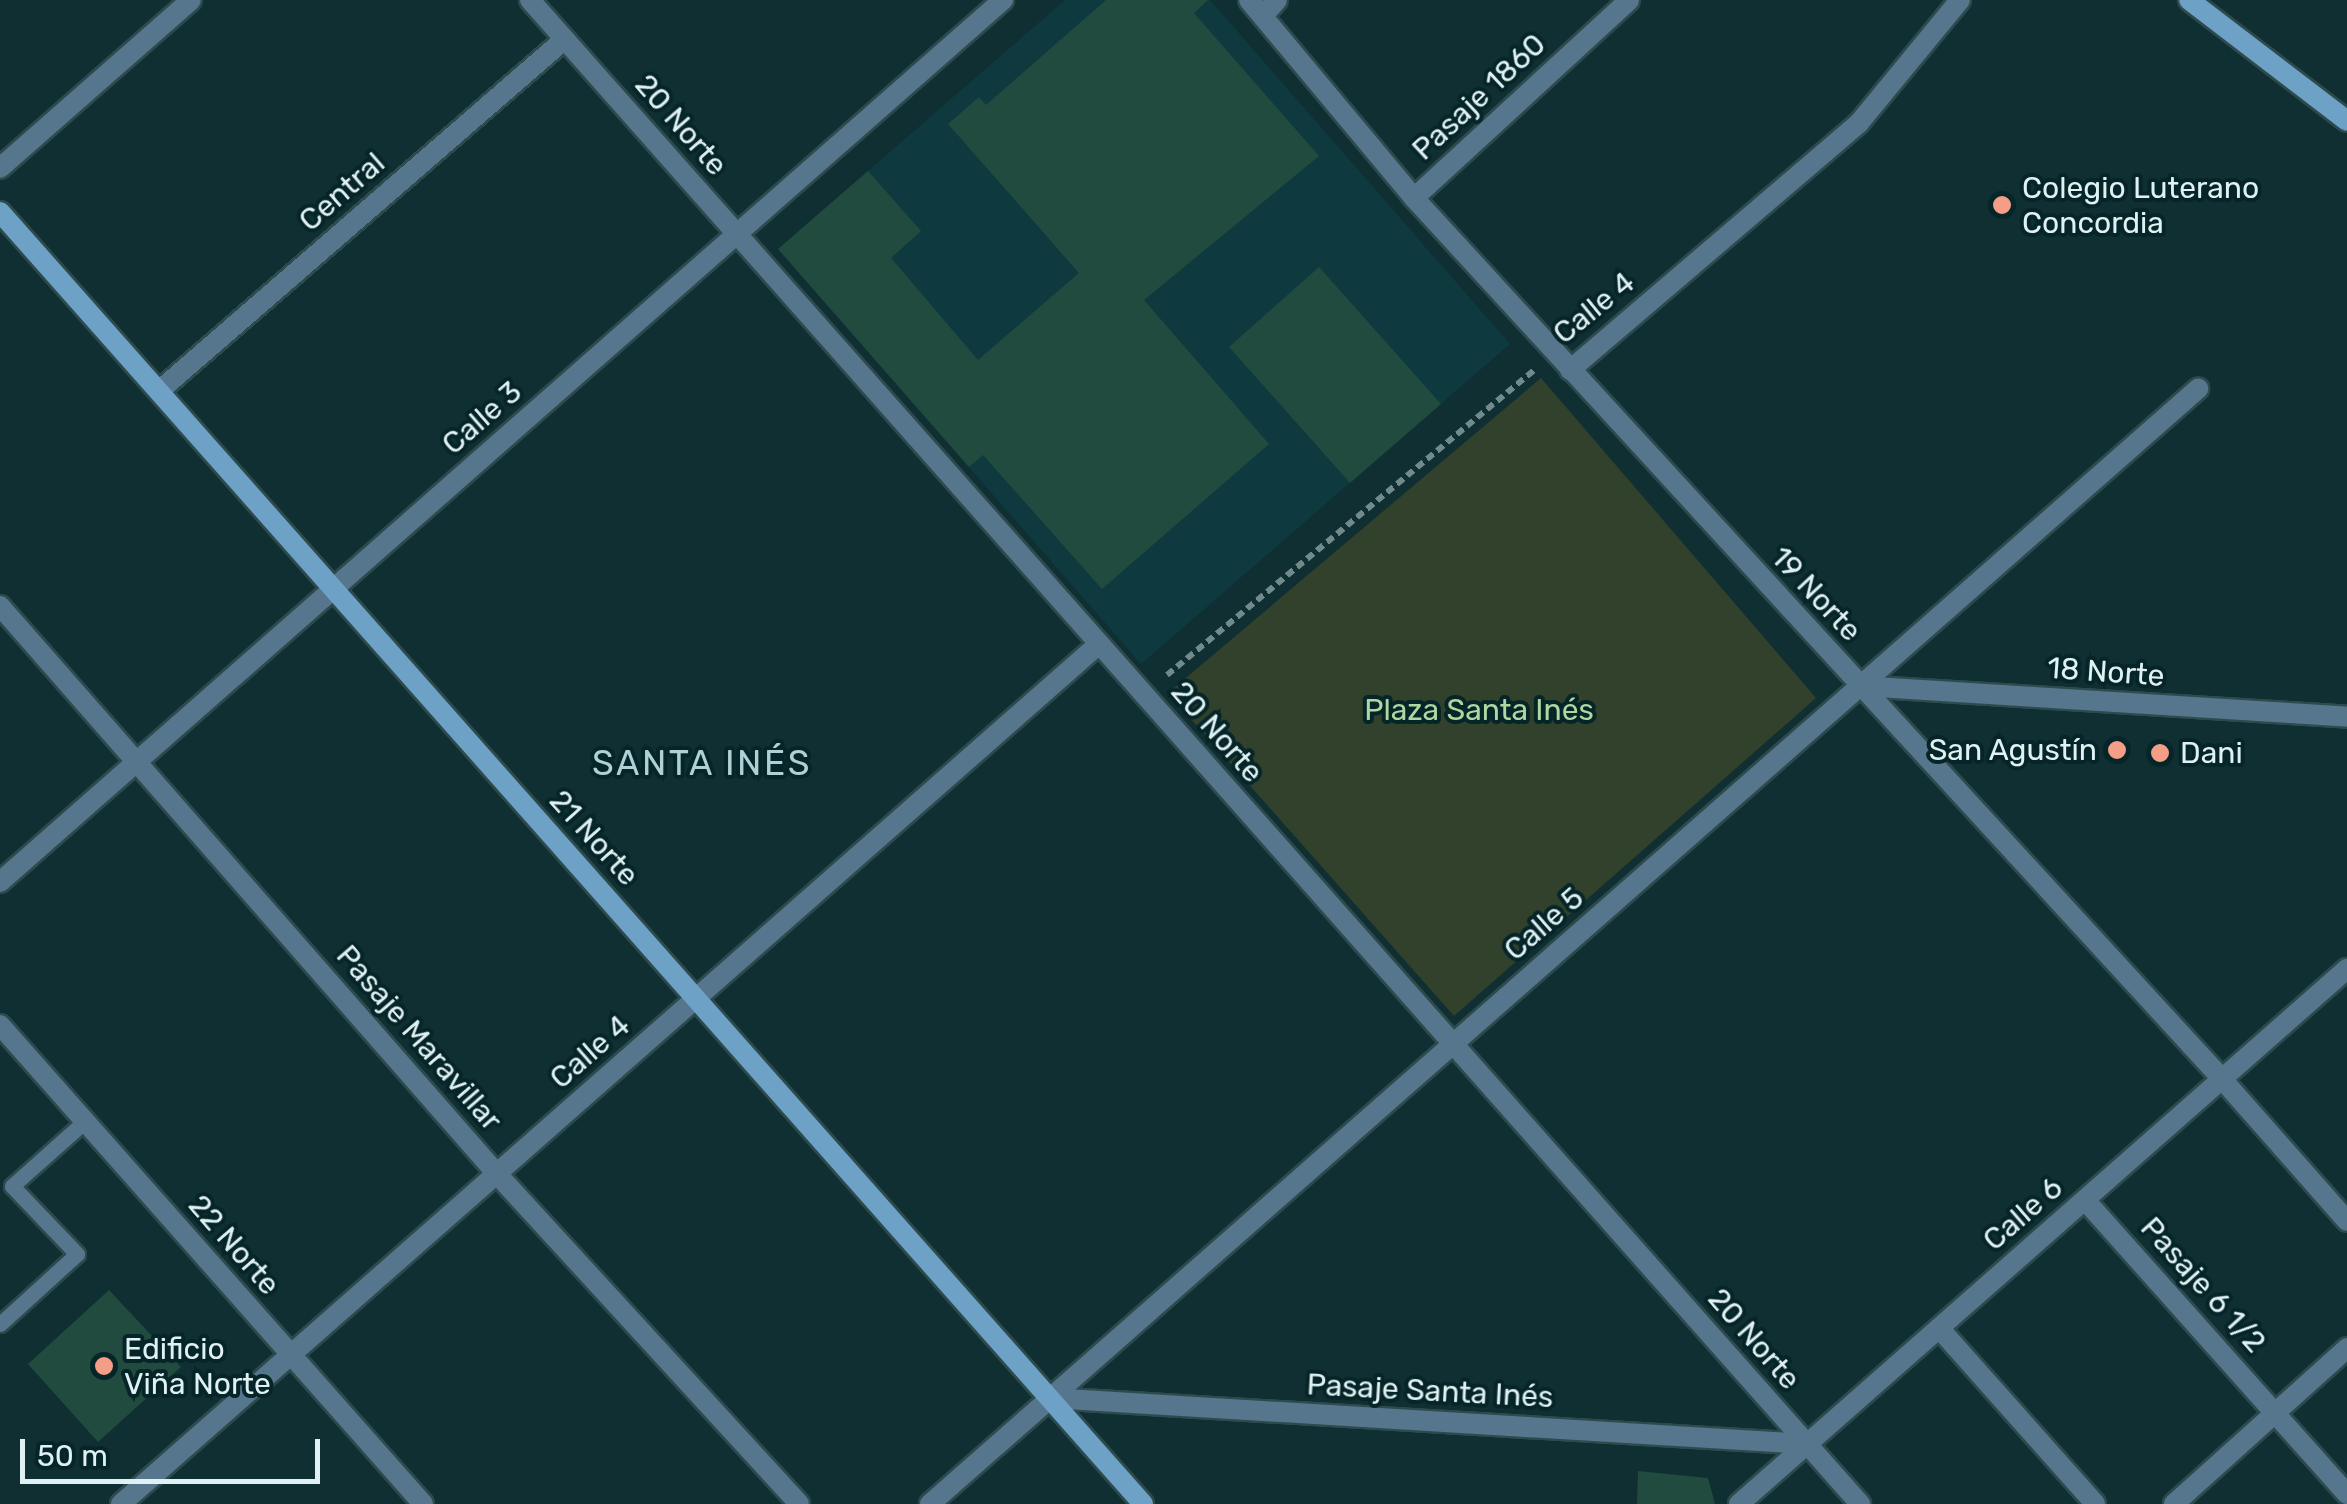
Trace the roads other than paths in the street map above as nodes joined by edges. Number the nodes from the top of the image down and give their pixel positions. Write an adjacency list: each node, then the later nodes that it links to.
1 (191, 0): 10 (street)
2 (530, 0): 8 (street, 20 Norte)
3 (1003, 0): 13 (street, Calle 3)
4 (1629, 0): 11 (street, Pasaje 1860)
5 (1960, 0): 14 (street, Calle 4)
6 (2189, 0): 9 (street)
7 (1263, 5): 11 (street, 19 Norte)
8 (564, 39): 13 (street, 20 Norte); 16 (street, Central)
9 (2347, 121)
10 (0, 168)
11 (1414, 198): 14 (street, 19 Norte)
12 (0, 212): 16 (street, 21 Norte)
13 (736, 234): 17 (street, Calle 3); 19 (street, 20 Norte)
14 (1570, 370): 20 (street, 19 Norte)
15 (2198, 389): 20 (street, Calle 5)
16 (159, 391): 17 (street, 21 Norte)
17 (334, 588): 22 (street, Calle 3); 25 (street, 21 Norte)
18 (0, 606): 22 (street, Pasaje Maravillar)
19 (1099, 644): 25 (street, Calle 4); 27 (street, 20 Norte)
20 (1860, 686): 21 (street, 18 Norte); 27 (street, Calle 5); 28 (street, 19 Norte)
21 (2347, 717)
22 (136, 762): 23 (street, Calle 3); 30 (street, Pasaje Maravillar)
23 (0, 882)
24 (2347, 969): 28 (street, Calle 6)
25 (696, 998): 30 (street, Calle 4); 37 (street, 21 Norte)
26 (0, 1025): 29 (street, 22 Norte)
27 (1453, 1044): 37 (street, Calle 5); 39 (street, 20 Norte)
28 (2222, 1079): 31 (street, Calle 6); 32 (street, 19 Norte)
29 (84, 1120): 33 (lane); 36 (street, 22 Norte)
30 (497, 1174): 36 (street, Calle 4); 43 (street, Pasaje Maravillar)
31 (2084, 1200): 34 (street, Calle 6); 38 (street, Pasaje 6 1/2)
32 (2347, 1222)
33 (0, 1324)
34 (1939, 1328): 39 (street, Calle 6); 48 (street)
35 (2347, 1348): 38 (street)
36 (291, 1354): 41 (street, Calle 4); 42 (street, 22 Norte)
37 (1050, 1398): 39 (street, Pasaje Santa Inés); 44 (street, Calle 5); 45 (street, 21 Norte)
38 (2277, 1411): 40 (street, Pasaje 6 1/2); 49 (street)
39 (1807, 1444): 46 (street, Calle 6); 47 (street, 20 Norte)
40 (2347, 1494)
41 (121, 1504)
42 (423, 1504)
43 (799, 1504)
44 (930, 1504)
45 (1143, 1504)
46 (1739, 1504)
47 (1860, 1504)
48 (2095, 1504)
49 (2174, 1504)

